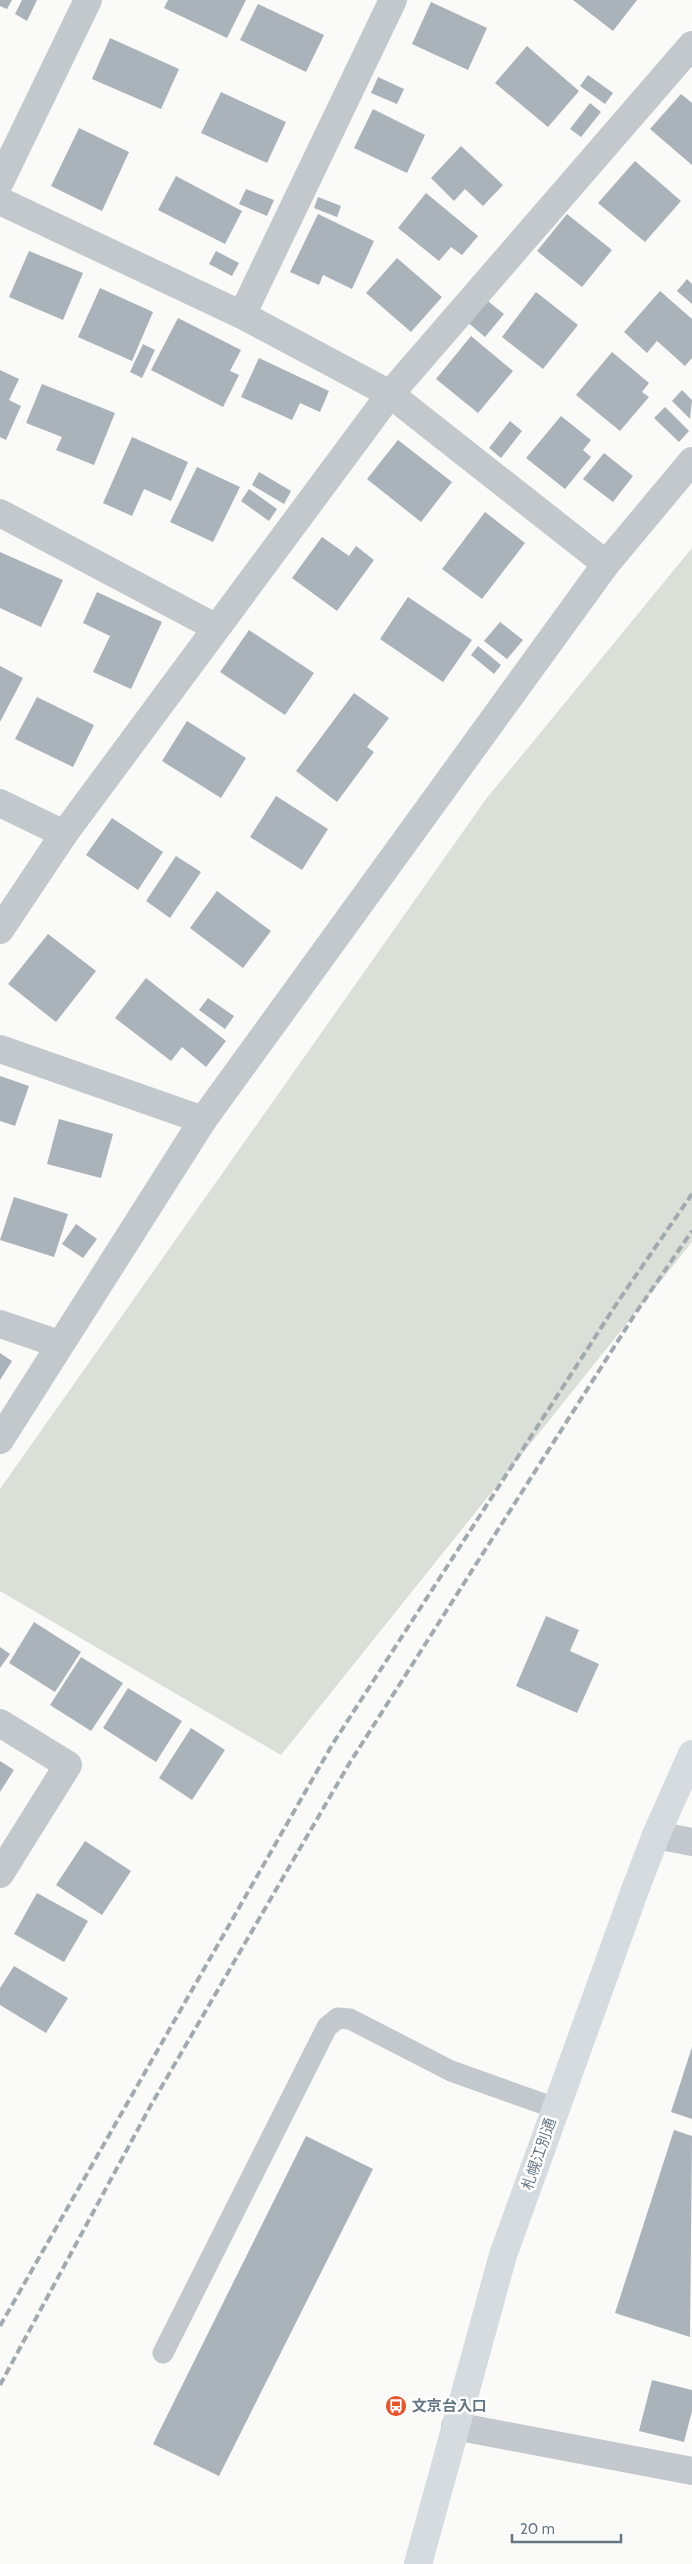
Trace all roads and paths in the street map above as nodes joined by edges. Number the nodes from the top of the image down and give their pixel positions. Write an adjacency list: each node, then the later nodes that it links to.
1 (88, 0): 4 (street)
2 (393, 0): 6 (street)
3 (692, 45): 7 (street)
4 (0, 182)
5 (0, 201): 6 (street)
6 (242, 315): 7 (street)
7 (390, 394): 10 (street); 11 (street)
8 (692, 461): 10 (street)
9 (0, 513): 11 (street)
10 (606, 564): 16 (street)
11 (216, 627): 13 (street)
12 (0, 803): 13 (street)
13 (64, 834): 14 (street)
14 (0, 930)
15 (0, 1049): 16 (street)
16 (203, 1120): 18 (street)
17 (0, 1324): 18 (street)
18 (59, 1344): 19 (street)
19 (0, 1440)
20 (0, 1723): 24 (street)
21 (692, 1754): 22 (highway, 札幌江別通)
22 (656, 1836): 23 (street); 25 (highway, 札幌江別通)
23 (692, 1842)
24 (0, 1874)
25 (555, 2108): 26 (lane); 27 (highway, 札幌江別通)
26 (163, 2353)
27 (454, 2426): 28 (street); 29 (highway, 札幌江別通)
28 (692, 2471)
29 (418, 2564)

